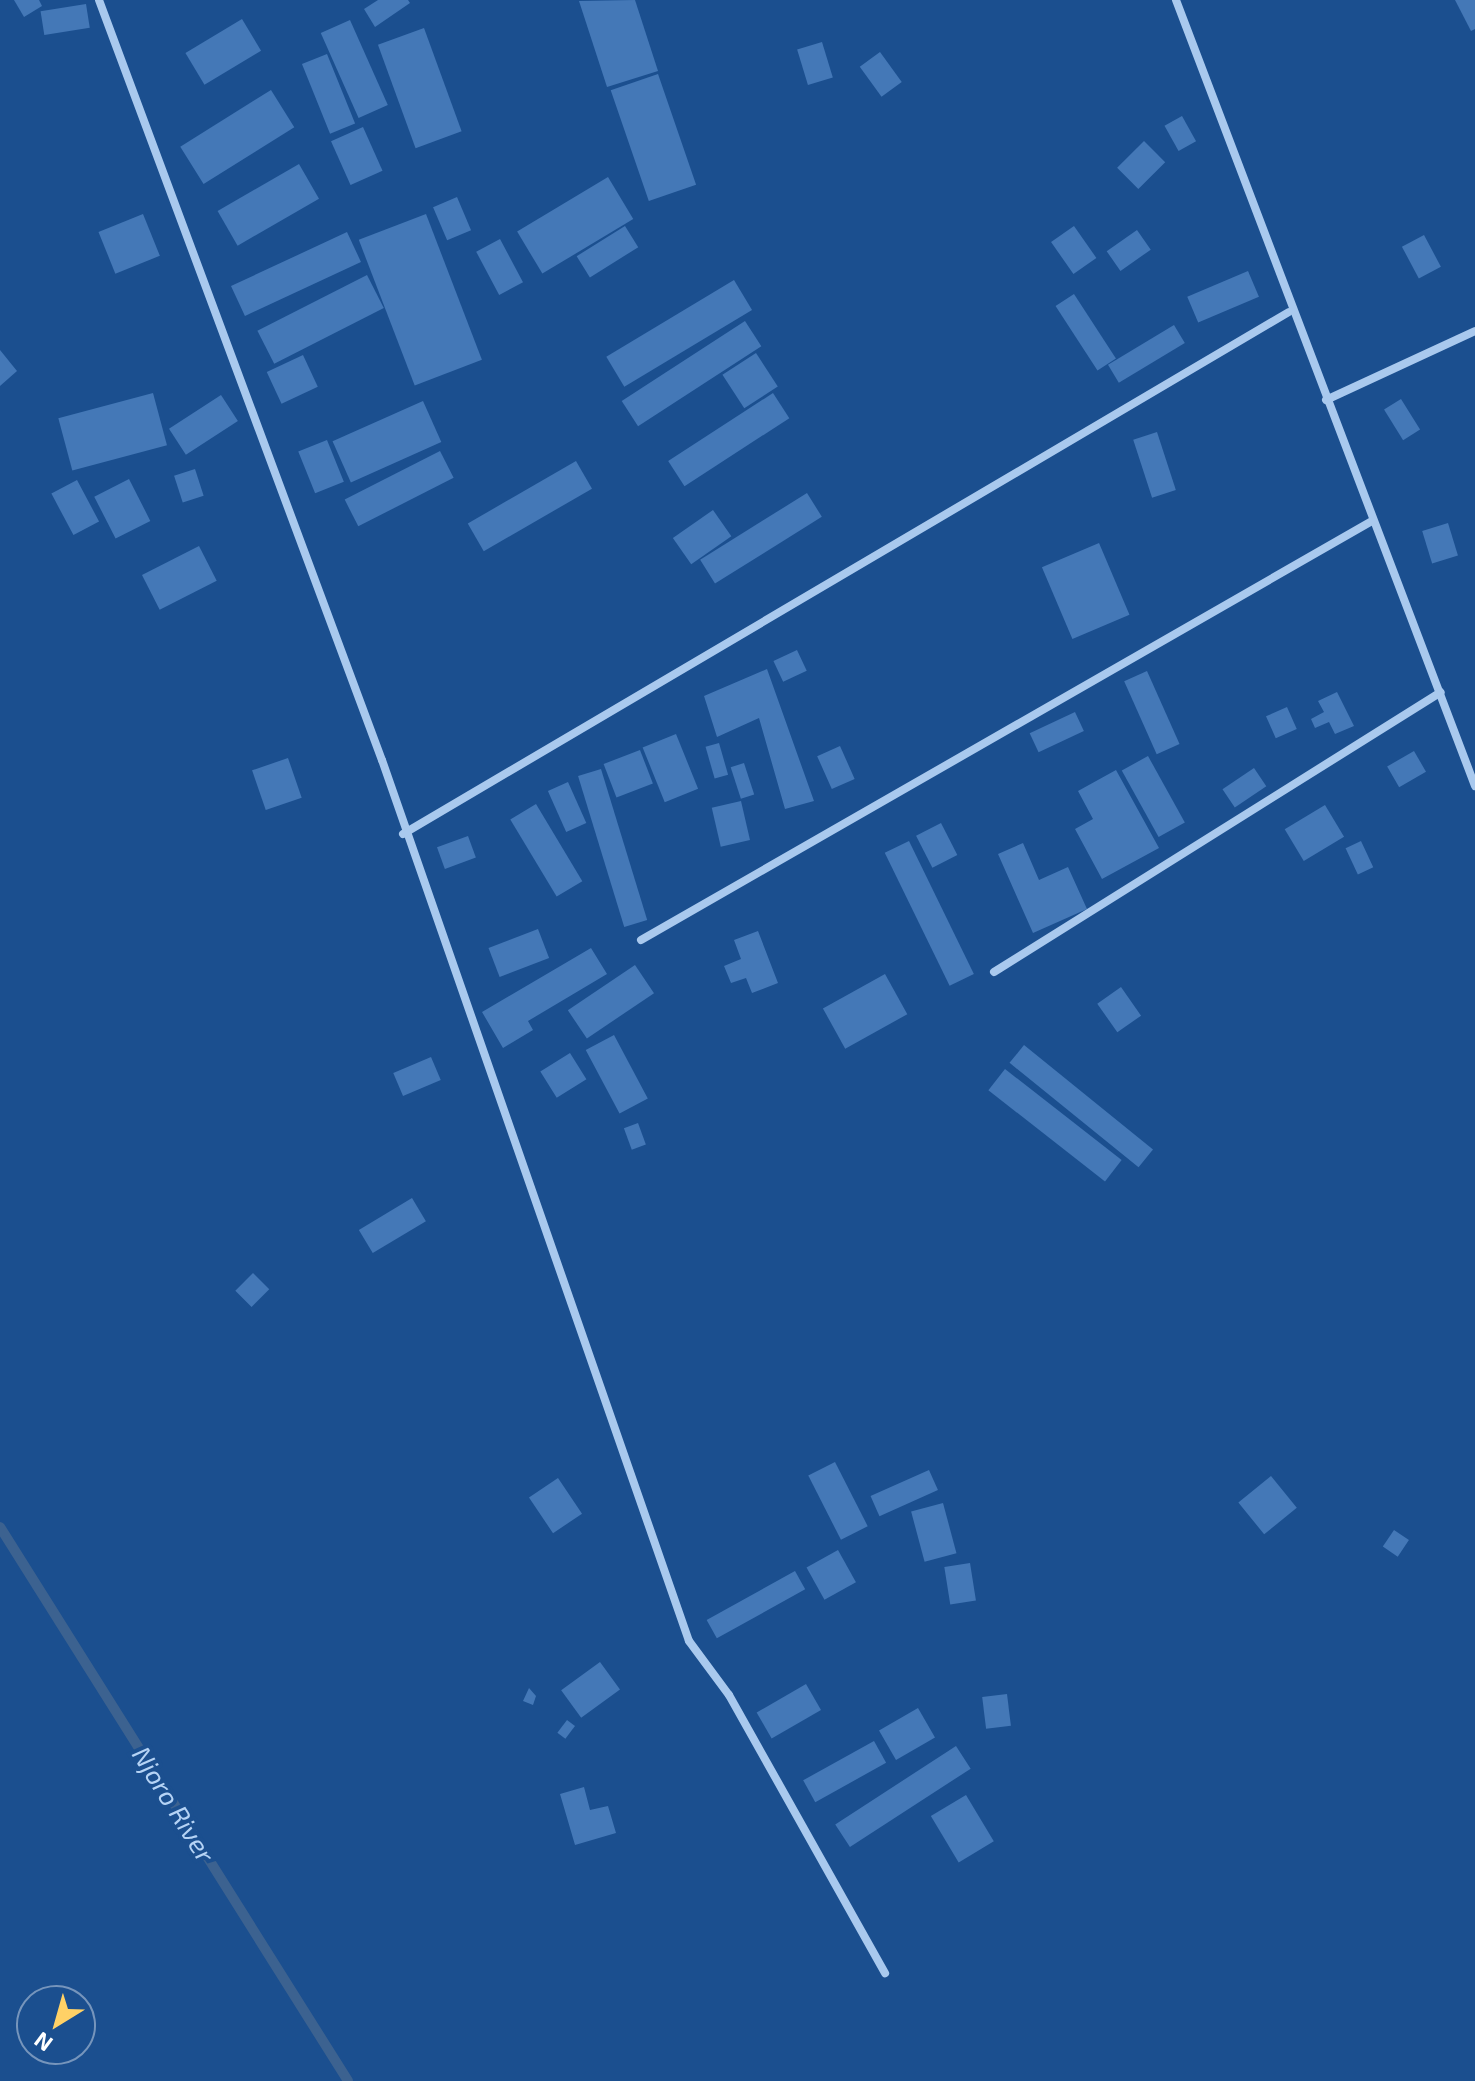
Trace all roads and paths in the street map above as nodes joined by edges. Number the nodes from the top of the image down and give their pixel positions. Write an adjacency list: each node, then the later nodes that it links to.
1 (99, 0): 9 (street)
2 (1176, 0): 3 (street)
3 (1289, 312): 5 (street); 9 (street)
4 (1475, 331): 5 (street)
5 (1326, 400): 6 (street)
6 (1372, 521): 7 (street); 10 (street)
7 (1441, 692): 8 (street); 11 (street)
8 (1475, 786)
9 (403, 834): 12 (street)
10 (641, 940)
11 (994, 972)
12 (885, 1973)

